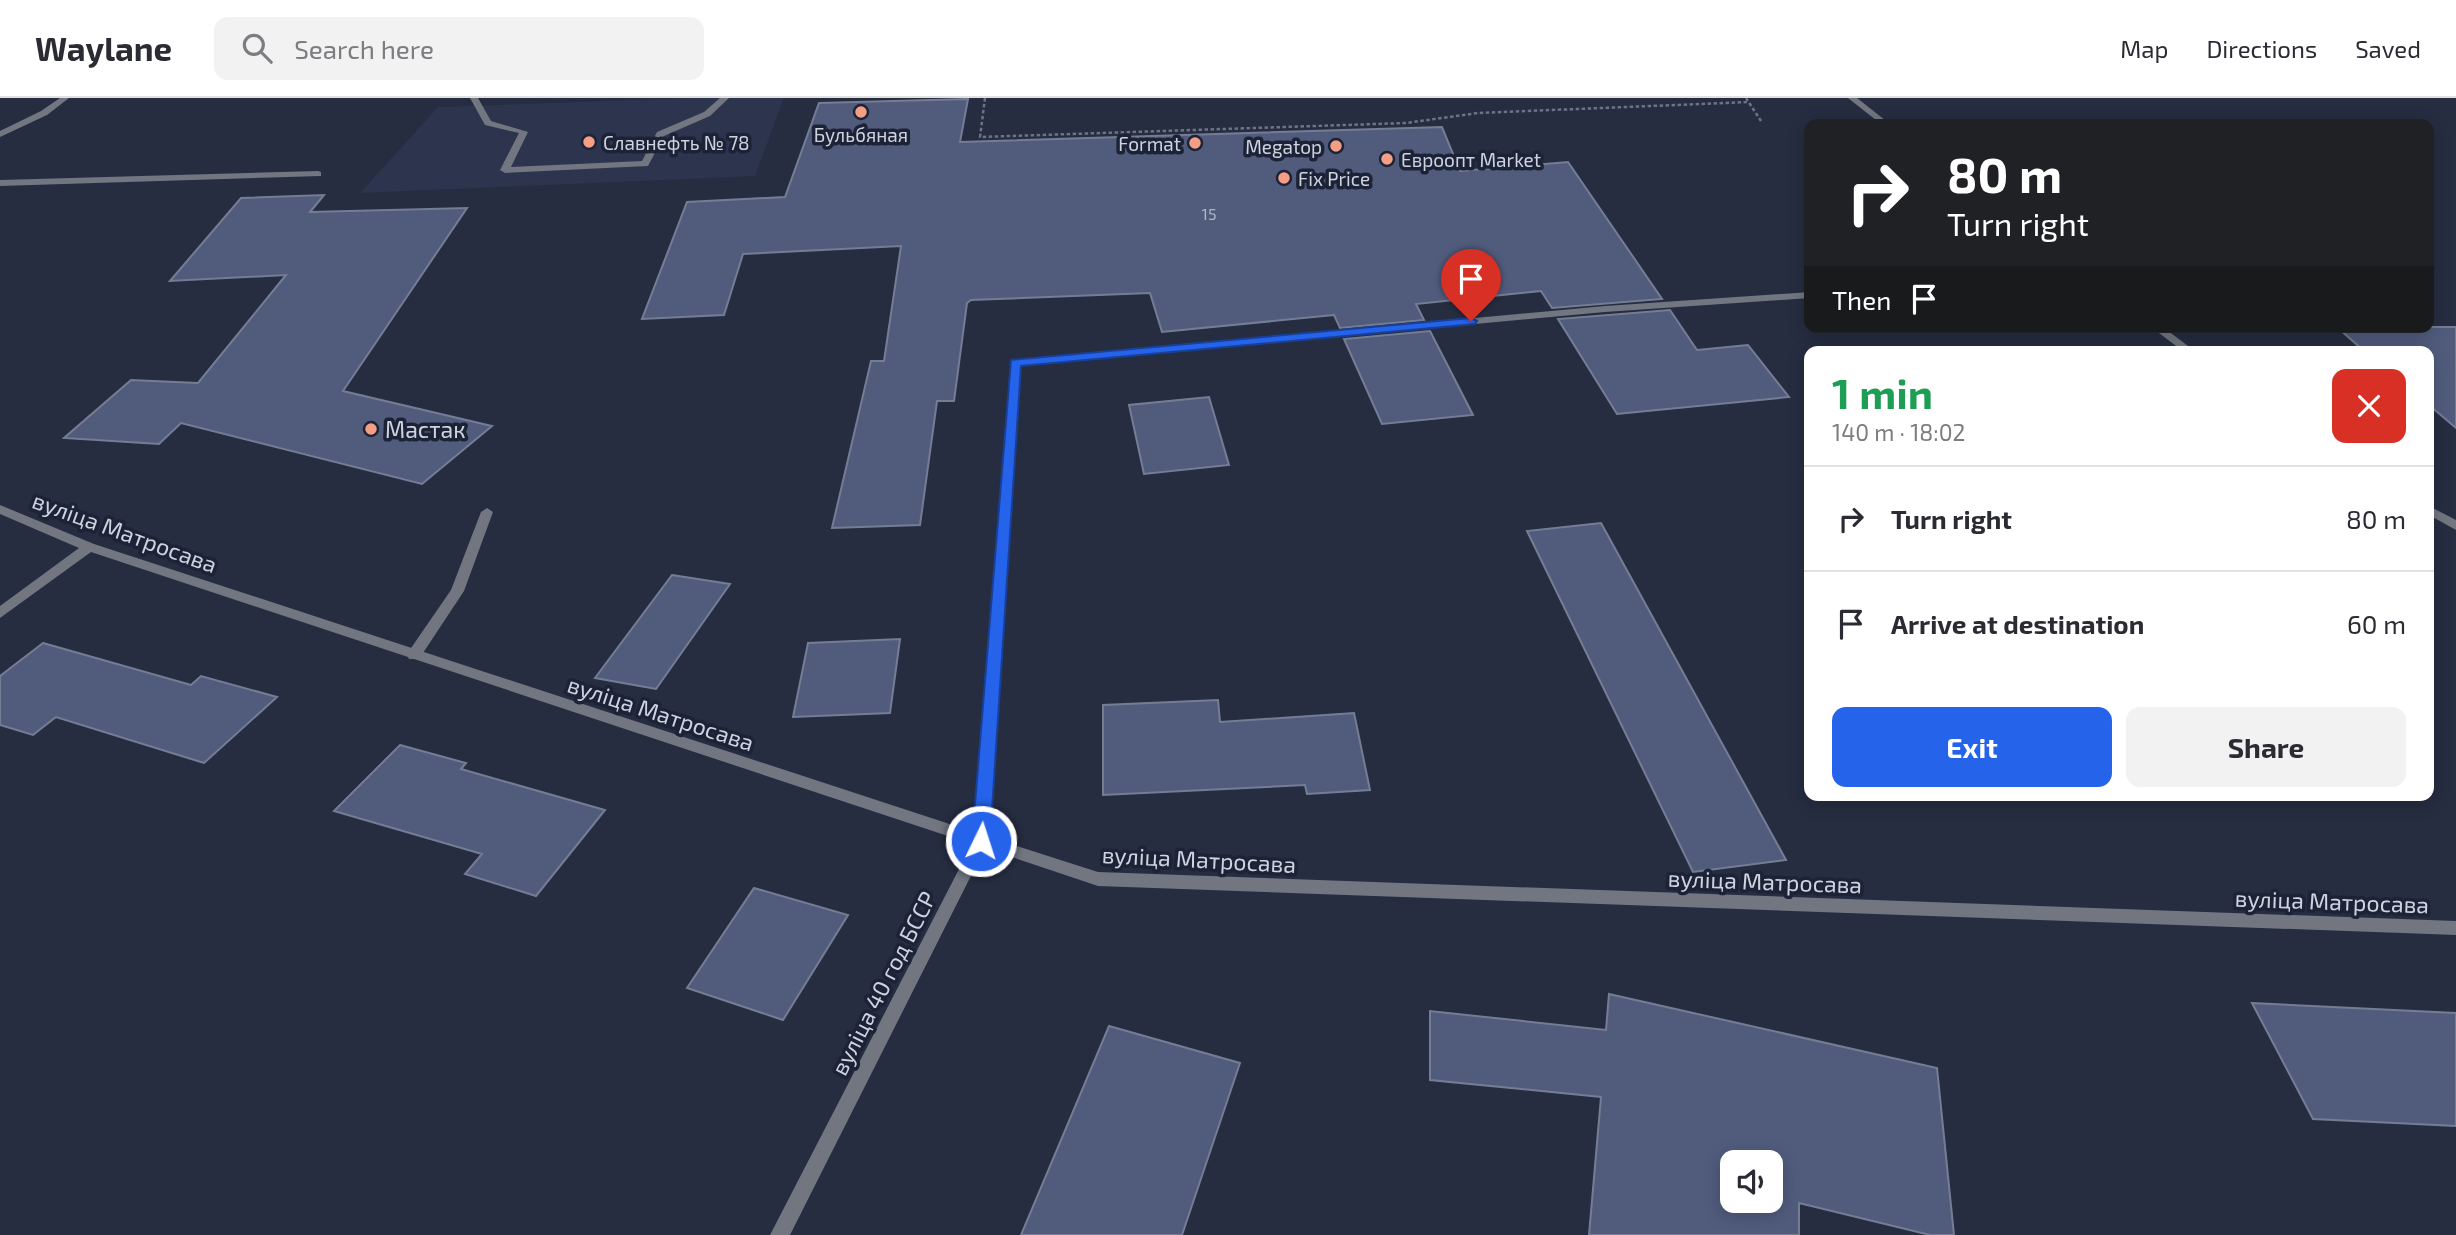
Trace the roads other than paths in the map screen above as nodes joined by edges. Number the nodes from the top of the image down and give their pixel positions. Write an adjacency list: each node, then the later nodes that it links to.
1 (65, 98): 6 (street)
2 (474, 98): 3 (street)
3 (725, 98)
4 (1852, 98): 5 (street)
5 (1879, 119)
6 (0, 134)
7 (318, 174): 8 (street)
8 (0, 183)
9 (1804, 295): 19 (street, вуліца 40 год БССР)
10 (2164, 333): 11 (street)
11 (2183, 346)
12 (0, 509): 16 (street, вуліца Матросава)
13 (487, 512): 18 (street)
14 (2434, 513): 15 (street)
15 (2456, 526)
16 (89, 547): 17 (street); 18 (street, вуліца Матросава)
17 (0, 613)
18 (414, 655): 19 (street, вуліца Матросава)
19 (981, 841): 20 (street, вуліца Матросава); 21 (street, вуліца 40 год БССР)
20 (2456, 928)
21 (780, 1235)

